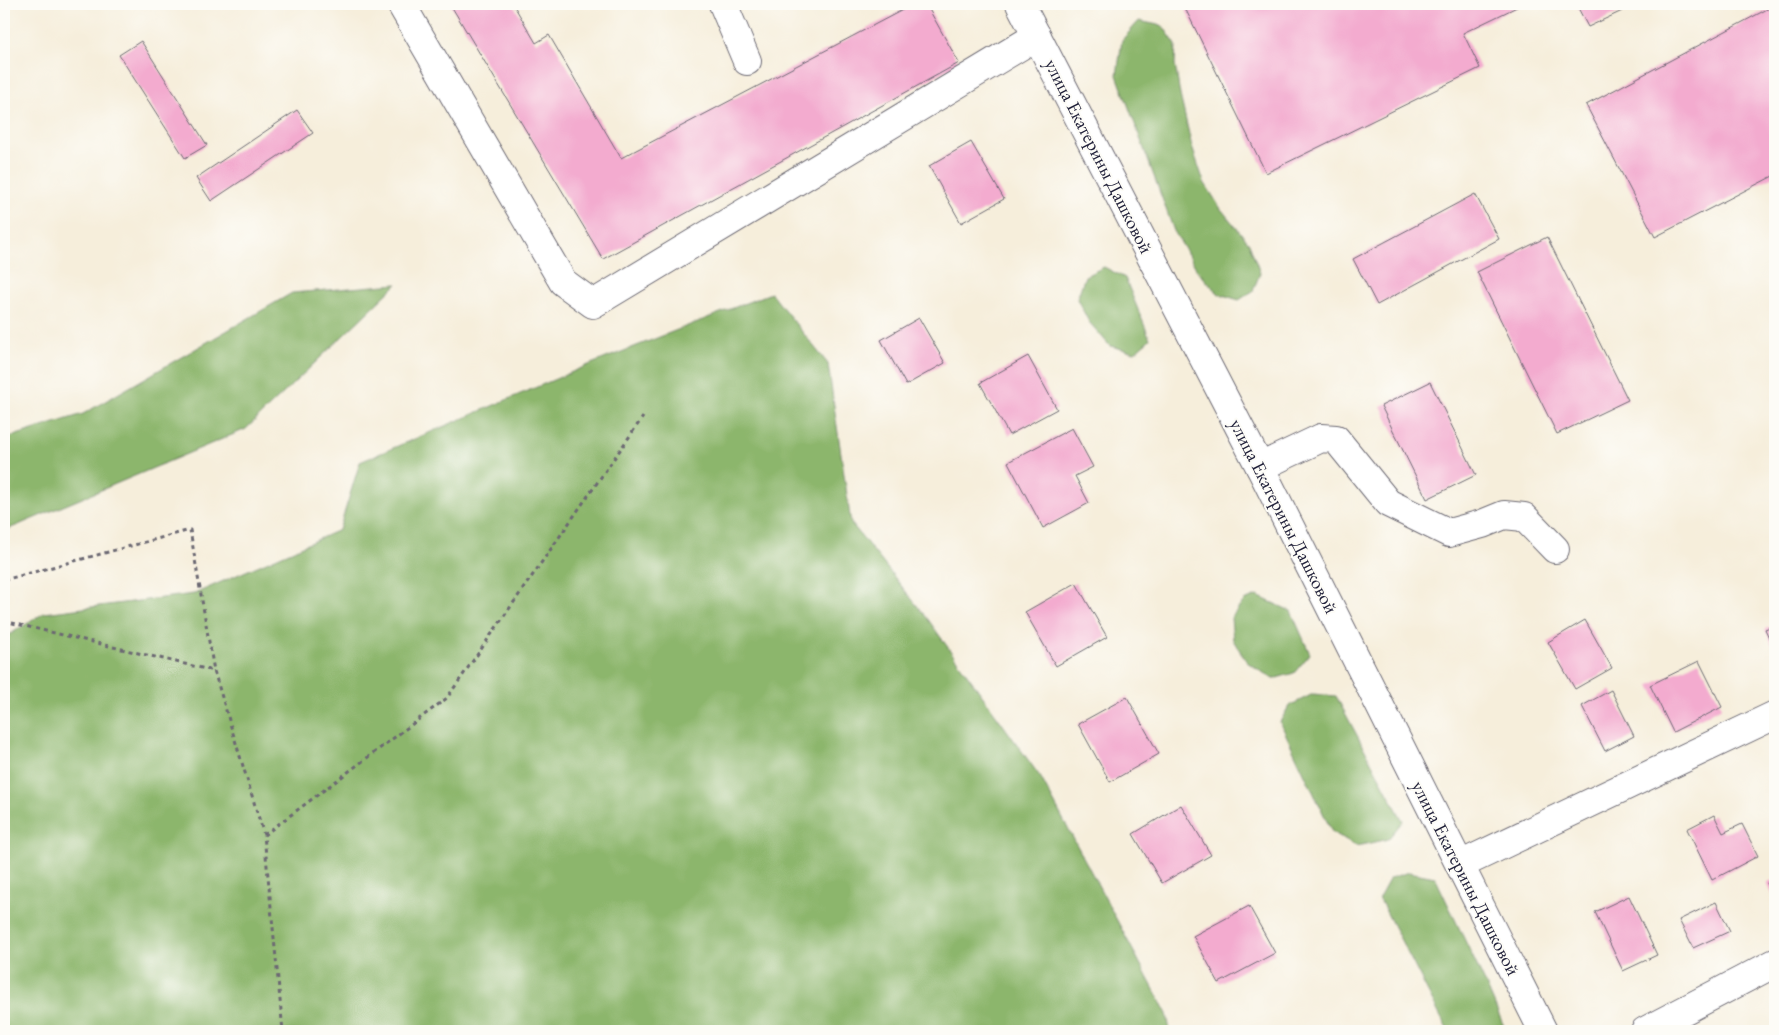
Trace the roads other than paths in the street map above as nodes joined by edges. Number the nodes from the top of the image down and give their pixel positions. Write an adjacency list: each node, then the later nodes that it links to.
1 (401, 4): 4 (street)
2 (722, 4): 5 (street)
3 (1020, 4): 4 (street, улица Екатерины Дашковой)
4 (1037, 36): 6 (street, улица Екатерины Дашковой)
5 (747, 61)
6 (1260, 467): 7 (street); 9 (street, улица Екатерины Дашковой)
7 (1555, 549)
8 (1775, 716): 9 (street)
9 (1460, 865): 11 (street, улица Екатерины Дашковой)
10 (1775, 963): 12 (street)
11 (1544, 1031)
12 (1645, 1031)

